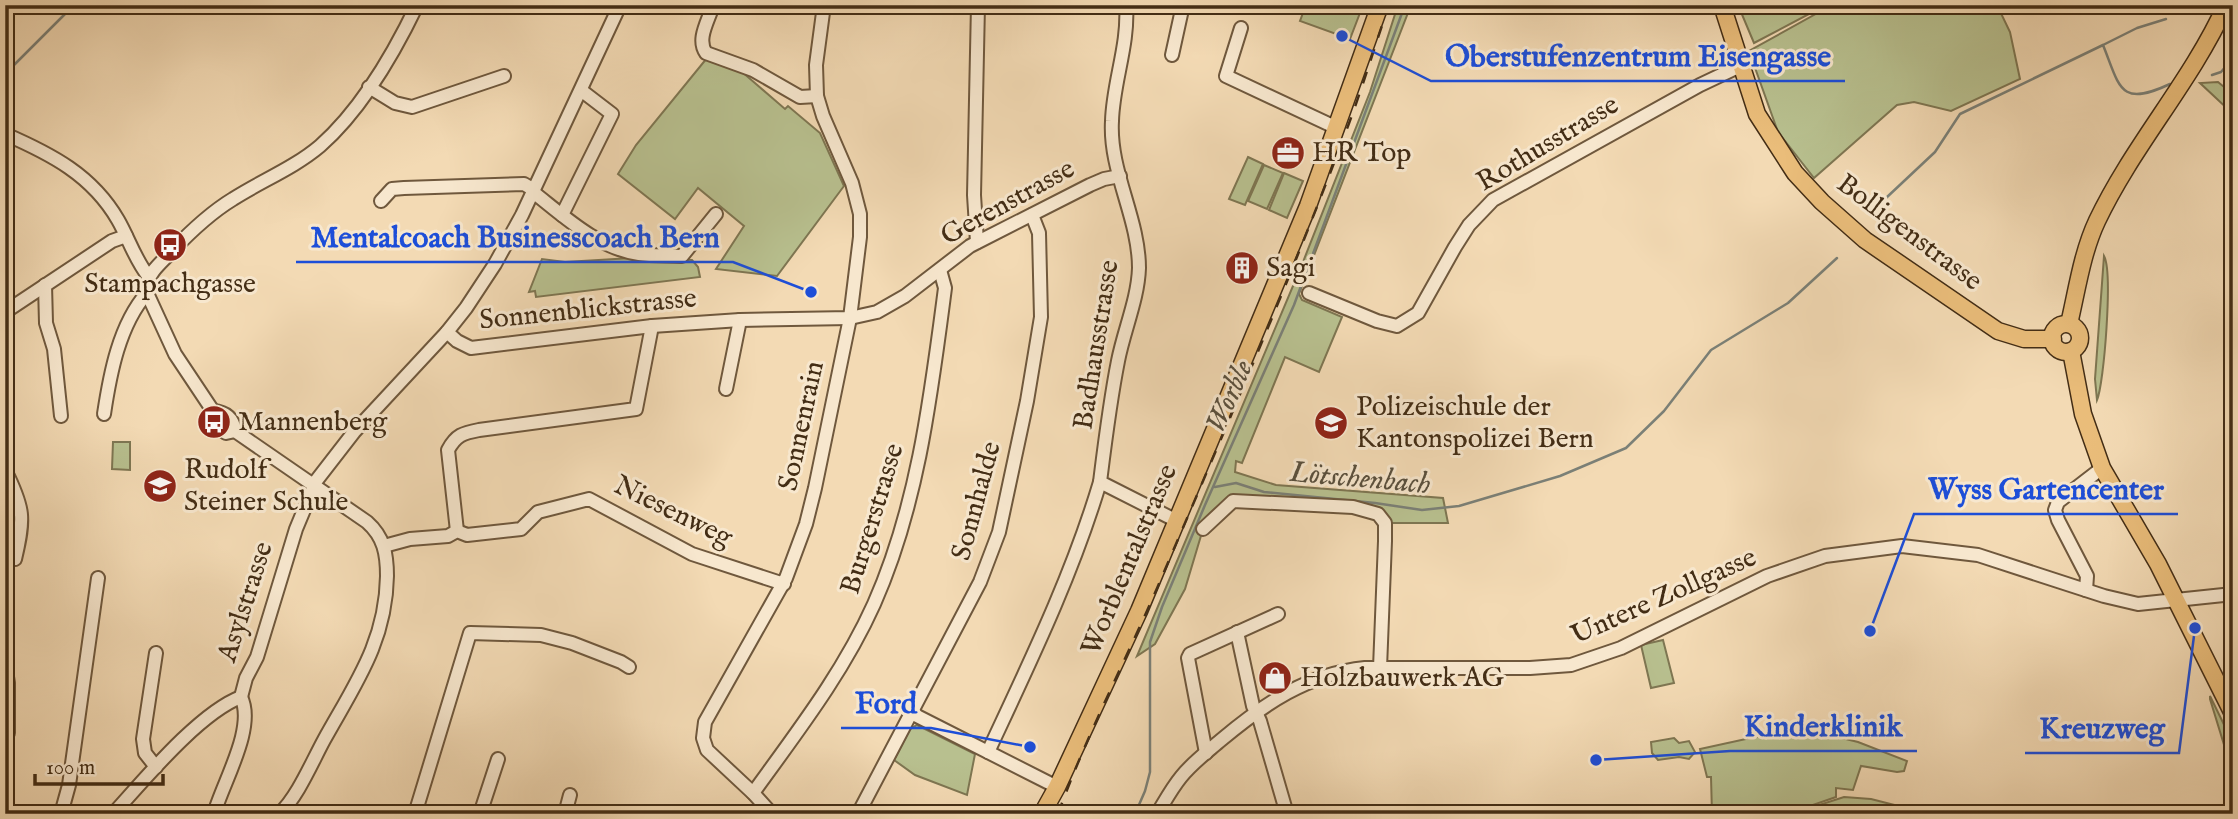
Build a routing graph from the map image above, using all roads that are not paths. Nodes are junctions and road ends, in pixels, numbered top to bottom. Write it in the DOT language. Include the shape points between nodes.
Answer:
graph roads {
  1 [pos="417,5"];
  2 [pos="620,5"];
  3 [pos="713,5"];
  4 [pos="824,5"];
  5 [pos="978,5"];
  6 [pos="1126,5"];
  7 [pos="1183,5"];
  8 [pos="1380,5"];
  9 [pos="1722,5"];
  10 [pos="2226,5"];
  11 [pos="1241,28"];
  12 [pos="1172,55"];
  13 [pos="1740,66"];
  14 [pos="504,76"];
  15 [pos="369,87"];
  16 [pos="582,91"];
  17 [pos="817,96"];
  18 [pos="1337,128"];
  19 [pos="5,134"];
  20 [pos="1120,176"];
  21 [pos="534,191"];
  22 [pos="381,201"];
  23 [pos="716,214"];
  24 [pos="562,215"];
  25 [pos="1032,215"];
  26 [pos="126,236"];
  27 [pos="977,242"];
  28 [pos="940,270"];
  29 [pos="149,277"];
  30 [pos="45,285"];
  31 [pos="147,293"];
  32 [pos="1309,293"];
  33 [pos="5,312"];
  34 [pos="850,318"];
  35 [pos="740,320"];
  36 [pos="2069,324"];
  37 [pos="652,326"];
  38 [pos="447,332"];
  39 [pos="2053,339"];
  40 [pos="2071,351"];
  41 [pos="726,390"];
  42 [pos="104,414"];
  43 [pos="61,416"];
  44 [pos="2102,468"];
  45 [pos="5,470"];
  46 [pos="1100,482"];
  47 [pos="314,484"];
  48 [pos="1177,521"];
  49 [pos="1203,529"];
  50 [pos="457,531"];
  51 [pos="384,546"];
  52 [pos="15,558"];
  53 [pos="98,578"];
  54 [pos="784,584"];
  55 [pos="2086,590"];
  56 [pos="2233,594"];
  57 [pos="2176,601"];
  58 [pos="1278,614"];
  59 [pos="1237,632"];
  60 [pos="156,653"];
  61 [pos="5,664"];
  62 [pos="629,667"];
  63 [pos="1380,668"];
  64 [pos="241,697"];
  65 [pos="1255,712"];
  66 [pos="911,713"];
  67 [pos="2233,714"];
  68 [pos="8,733"];
  69 [pos="988,752"];
  70 [pos="1206,753"];
  71 [pos="498,759"];
  72 [pos="156,767"];
  73 [pos="1057,788"];
  74 [pos="753,793"];
  75 [pos="570,795"];
  76 [pos="61,814"];
  77 [pos="113,814"];
  78 [pos="214,814"];
  79 [pos="279,814"];
  80 [pos="415,814"];
  81 [pos="480,814"];
  82 [pos="565,814"];
  83 [pos="772,814"];
  84 [pos="858,814"];
  85 [pos="1042,814"];
  86 [pos="1157,814"];
  87 [pos="1287,814"];
  1 -- 15 [label="street"];
  2 -- 16 [label="street, Asylstrasse"];
  3 -- 17 [label="street" via="702,41 706,53 753,70 800,97"];
  4 -- 17 [label="street, Sonnenrain"];
  5 -- 27 [label="street"];
  6 -- 20 [label="street, Badhausstrasse" via="1112,120"];
  7 -- 12 [label="street"];
  8 -- 18 [label="main road, Worblentalstrasse"];
  9 -- 13 [label="main road, Bolligenstrasse"];
  10 -- 36 [label="main road" via="2198,59 2096,223"];
  11 -- 18 [label="street" via="1226,76"];
  13 -- 32 [label="street, Rothusstrasse" via="1493,200 1469,225 1418,313 1397,326"];
  13 -- 39 [label="main road, Bolligenstrasse" via="1757,114 1773,142 1802,181 1840,219 1998,331 2024,339"];
  14 -- 15 [label="street" via="412,107 395,103"];
  15 -- 29 [label="street" via="321,145 218,209"];
  16 -- 21 [label="street, Asylstrasse"];
  16 -- 24 [label="street" via="612,114"];
  17 -- 34 [label="street, Sonnenrain" via="858,202 860,237"];
  18 -- 48 [label="main road, Worblentalstrasse"];
  19 -- 26 [label="street" via="55,157 91,184"];
  20 -- 25 [label="street, Gerenstrasse" via="1104,178"];
  20 -- 46 [label="street, Badhausstrasse" via="1139,268 1118,360"];
  21 -- 22 [label="street" via="524,184 404,188 392,189"];
  21 -- 24 [label="street"];
  21 -- 38 [label="street, Asylstrasse" via="495,264"];
  23 -- 24 [label="street" via="682,256 628,251 586,234"];
  25 -- 27 [label="street, Gerenstrasse"];
  25 -- 66 [label="street, Sonnhalde" via="1039,233 1041,317 999,532 980,582"];
  26 -- 29 [label="street"];
  26 -- 30 [label="street" via="112,240"];
  27 -- 28 [label="street, Gerenstrasse"];
  28 -- 34 [label="street, Gerenstrasse" via="877,312"];
  28 -- 74 [label="street, Burgerstrasse" via="945,288 930,404 894,554 840,668"];
  29 -- 31 [label="street"];
  30 -- 33 [label="street"];
  30 -- 43 [label="street" via="46,323 54,349"];
  31 -- 42 [label="street" via="122,337"];
  31 -- 47 [label="street" via="174,354 213,411 228,416 235,431"];
  34 -- 35 [label="street, Sonnenblickstrasse"];
  34 -- 54 [label="street, Sonnenrain" via="815,488"];
  35 -- 37 [label="street, Sonnenblickstrasse"];
  35 -- 41 [label="street, Sonnenblickstrasse"];
  36 -- 39 [label="main road" via="2059,326"];
  36 -- 40 [label="main road" via="2081,337"];
  37 -- 38 [label="street, Sonnenblickstrasse" via="471,348"];
  37 -- 50 [label="street" via="636,409 479,430 453,440 449,450"];
  38 -- 47 [label="street, Asylstrasse" via="343,444"];
  39 -- 40 [label="main road" via="2059,350"];
  40 -- 44 [label="main road" via="2083,414"];
  44 -- 55 [label="street" via="2058,502 2055,510 2087,576"];
  44 -- 57 [label="main road"];
  45 -- 52 [label="street" via="20,500 22,527"];
  46 -- 48 [label="street"];
  46 -- 69 [label="street, Badhausstrasse" via="1066,583"];
  47 -- 51 [label="street" via="368,522"];
  47 -- 64 [label="street, Asylstrasse"];
  48 -- 73 [label="main road, Worblentalstrasse"];
  49 -- 63 [label="street" via="1233,501 1353,507 1378,514 1384,523 1385,541"];
  50 -- 51 [label="street, Niesenweg"];
  50 -- 54 [label="street, Niesenweg" via="467,535 521,529 538,512 589,499 692,554"];
  51 -- 79 [label="street" via="387,595 368,661"];
  53 -- 76 [label="street"];
  54 -- 74 [label="street, Sonnenrain" via="704,727 707,750"];
  55 -- 57 [label="street, Untere Zollgasse" via="2137,604"];
  55 -- 63 [label="street, Untere Zollgasse" via="1978,555 1902,546 1825,556 1767,576 1621,648 1571,665"];
  56 -- 57 [label="street, Untere Zollgasse"];
  57 -- 67 [label="main road"];
  58 -- 59 [label="street"];
  59 -- 65 [label="street"];
  59 -- 70 [label="street" via="1188,658"];
  60 -- 72 [label="street" via="143,739 145,753"];
  61 -- 68 [label="street"];
  62 -- 80 [label="street" via="572,643 531,633 468,635"];
  63 -- 65 [label="street, Untere Zollgasse" via="1342,671 1310,681"];
  64 -- 72 [label="street" via="218,708"];
  64 -- 78 [label="street" via="247,710"];
  65 -- 70 [label="street, Untere Zollgasse"];
  65 -- 87 [label="street"];
  66 -- 69 [label="street"];
  66 -- 84 [label="street, Sonnhalde"];
  69 -- 73 [label="street"];
  70 -- 86 [label="street, Untere Zollgasse" via="1180,779"];
  71 -- 81 [label="street"];
  72 -- 77 [label="street"];
  73 -- 85 [label="main road, Worblentalstrasse"];
  74 -- 83 [label="street, Sonnenrain"];
  75 -- 82 [label="street"];
}
